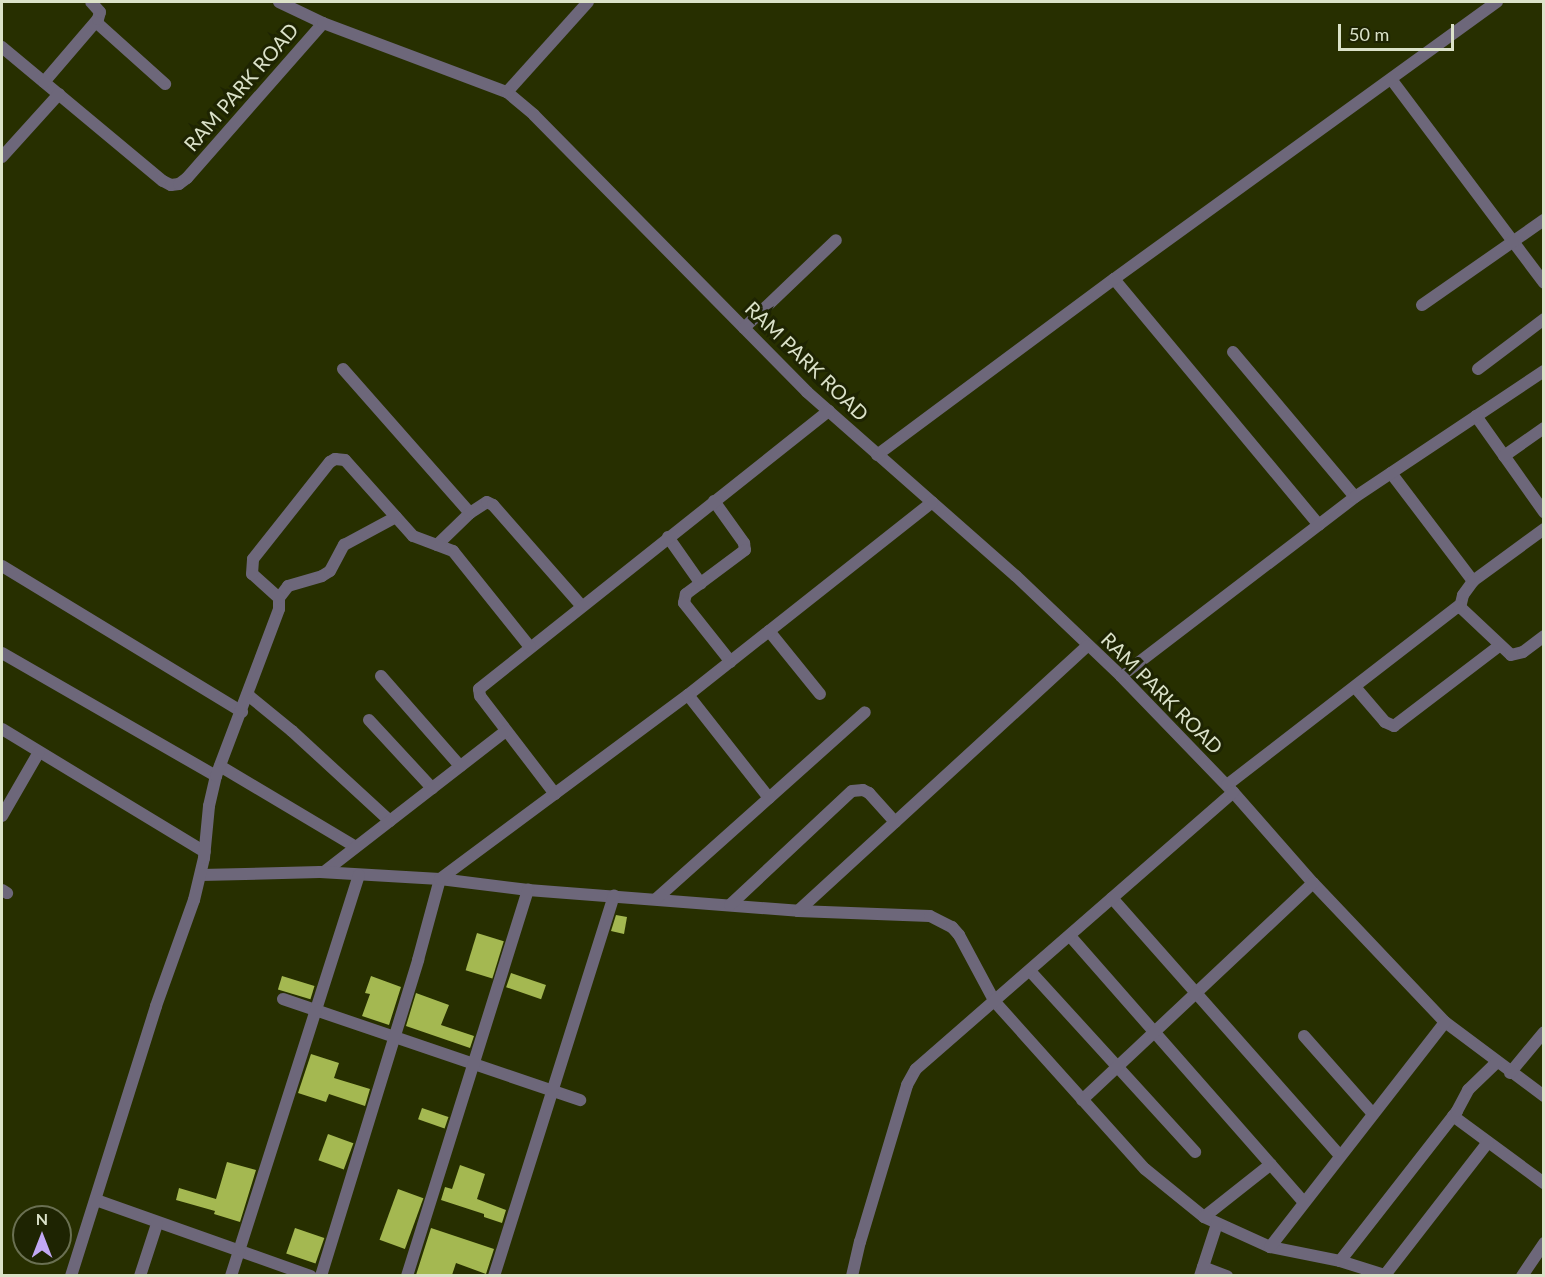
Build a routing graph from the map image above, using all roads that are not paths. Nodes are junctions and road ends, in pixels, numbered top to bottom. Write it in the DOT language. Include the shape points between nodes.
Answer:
graph roads {
  1 [pos="90,2"];
  2 [pos="279,2"];
  3 [pos="588,2"];
  4 [pos="1497,2"];
  5 [pos="96,22"];
  6 [pos="323,23"];
  7 [pos="2,47"];
  8 [pos="1391,79"];
  9 [pos="44,82"];
  10 [pos="165,84"];
  11 [pos="507,92"];
  12 [pos="58,94"];
  13 [pos="2,157"];
  14 [pos="1544,219"];
  15 [pos="836,240"];
  16 [pos="1514,240"];
  17 [pos="1114,279"];
  18 [pos="1544,282"];
  19 [pos="1422,305"];
  20 [pos="1544,319"];
  21 [pos="744,328"];
  22 [pos="1233,352"];
  23 [pos="343,369"];
  24 [pos="1478,369"];
  25 [pos="1544,371"];
  26 [pos="829,411"];
  27 [pos="1476,416"];
  28 [pos="1544,428"];
  29 [pos="878,455"];
  30 [pos="1504,456"];
  31 [pos="1391,473"];
  32 [pos="1354,497"];
  33 [pos="714,501"];
  34 [pos="932,502"];
  35 [pos="1544,512"];
  36 [pos="470,513"];
  37 [pos="396,517"];
  38 [pos="1319,525"];
  39 [pos="1544,529"];
  40 [pos="668,537"];
  41 [pos="437,545"];
  42 [pos="2,566"];
  43 [pos="1473,581"];
  44 [pos="701,584"];
  45 [pos="279,598"];
  46 [pos="580,606"];
  47 [pos="1460,608"];
  48 [pos="770,631"];
  49 [pos="1544,636"];
  50 [pos="1087,646"];
  51 [pos="1499,646"];
  52 [pos="530,647"];
  53 [pos="2,653"];
  54 [pos="731,662"];
  55 [pos="381,676"];
  56 [pos="1121,676"];
  57 [pos="1355,687"];
  58 [pos="820,694"];
  59 [pos="248,695"];
  60 [pos="688,695"];
  61 [pos="242,712"];
  62 [pos="865,712"];
  63 [pos="369,720"];
  64 [pos="2,729"];
  65 [pos="506,731"];
  66 [pos="39,752"];
  67 [pos="460,766"];
  68 [pos="218,771"];
  69 [pos="432,788"];
  70 [pos="1230,788"];
  71 [pos="555,794"];
  72 [pos="769,798"];
  73 [pos="2,816"];
  74 [pos="390,821"];
  75 [pos="895,822"];
  76 [pos="356,847"];
  77 [pos="205,852"];
  78 [pos="324,872"];
  79 [pos="201,875"];
  80 [pos="359,875"];
  81 [pos="440,879"];
  82 [pos="1313,883"];
  83 [pos="528,890"];
  84 [pos="614,895"];
  85 [pos="1112,898"];
  86 [pos="656,899"];
  87 [pos="730,905"];
  88 [pos="798,910"];
  89 [pos="1070,936"];
  90 [pos="1030,971"];
  91 [pos="1197,993"];
  92 [pos="283,999"];
  93 [pos="995,1002"];
  94 [pos="315,1010"];
  95 [pos="1445,1022"];
  96 [pos="1544,1032"];
  97 [pos="1155,1033"];
  98 [pos="1304,1036"];
  99 [pos="395,1037"];
  100 [pos="1496,1063"];
  101 [pos="474,1064"];
  102 [pos="1118,1067"];
  103 [pos="1510,1073"];
  104 [pos="552,1090"];
  105 [pos="1544,1096"];
  106 [pos="580,1100"];
  107 [pos="1082,1100"];
  108 [pos="1373,1114"];
  109 [pos="1453,1116"];
  110 [pos="1488,1142"];
  111 [pos="1195,1152"];
  112 [pos="1340,1156"];
  113 [pos="1271,1164"];
  114 [pos="1544,1183"];
  115 [pos="96,1200"];
  116 [pos="1304,1202"];
  117 [pos="1204,1217"];
  118 [pos="157,1224"];
  119 [pos="1217,1224"];
  120 [pos="1544,1243"];
  121 [pos="1270,1247"];
  122 [pos="239,1251"];
  123 [pos="1340,1261"];
  124 [pos="1201,1271"];
  125 [pos="71,1275"];
  126 [pos="140,1275"];
  127 [pos="231,1275"];
  128 [pos="311,1275"];
  129 [pos="321,1275"];
  130 [pos="407,1275"];
  131 [pos="494,1275"];
  132 [pos="852,1275"];
  133 [pos="1227,1275"];
  134 [pos="1387,1275"];
  135 [pos="1522,1275"];
  1 -- 5 [label="street" via="100,12"];
  2 -- 6 [label="street"];
  3 -- 11 [label="street"];
  4 -- 8 [label="street"];
  5 -- 9 [label="street"];
  5 -- 10 [label="street"];
  6 -- 11 [label="street, RAM PARK ROAD"];
  6 -- 12 [label="street, RAM PARK ROAD" via="179,184 163,181"];
  7 -- 9 [label="street, RAM PARK ROAD"];
  8 -- 16 [label="street"];
  8 -- 17 [label="street"];
  9 -- 12 [label="street, RAM PARK ROAD"];
  11 -- 21 [label="street, RAM PARK ROAD"];
  12 -- 13 [label="street"];
  14 -- 16 [label="street"];
  15 -- 21 [label="street"];
  16 -- 18 [label="street"];
  16 -- 19 [label="street"];
  17 -- 29 [label="street"];
  17 -- 38 [label="street"];
  20 -- 24 [label="street"];
  21 -- 26 [label="street, RAM PARK ROAD"];
  22 -- 32 [label="street"];
  23 -- 36 [label="street"];
  25 -- 27 [label="street"];
  26 -- 29 [label="street, RAM PARK ROAD"];
  26 -- 33 [label="street"];
  27 -- 30 [label="street"];
  27 -- 31 [label="street"];
  28 -- 30 [label="street"];
  29 -- 34 [label="street, RAM PARK ROAD"];
  30 -- 35 [label="street"];
  31 -- 32 [label="street"];
  31 -- 43 [label="street"];
  32 -- 38 [label="street"];
  33 -- 40 [label="street"];
  33 -- 44 [label="street" via="746,547 743,554"];
  34 -- 48 [label="street"];
  34 -- 50 [label="street, RAM PARK ROAD"];
  36 -- 41 [label="street"];
  36 -- 46 [label="street" via="486,502 493,505"];
  37 -- 41 [label="street" via="413,536"];
  37 -- 45 [label="street" via="344,545 330,571 288,586"];
  37 -- 45 [label="street" via="345,460 330,462 253,559 252,574"];
  38 -- 56 [label="street"];
  39 -- 43 [label="street"];
  40 -- 44 [label="street"];
  40 -- 46 [label="street"];
  41 -- 52 [label="street" via="459,557"];
  42 -- 61 [label="street"];
  43 -- 47 [label="street"];
  44 -- 54 [label="street" via="687,594 684,603"];
  45 -- 59 [label="street" via="279,609"];
  46 -- 52 [label="street"];
  47 -- 51 [label="street"];
  47 -- 57 [label="street"];
  48 -- 54 [label="street"];
  48 -- 58 [label="street"];
  49 -- 51 [label="street" via="1517,655"];
  50 -- 56 [label="street, RAM PARK ROAD"];
  50 -- 75 [label="street"];
  51 -- 57 [label="street" via="1394,726 1385,722"];
  52 -- 65 [label="street" via="479,689"];
  53 -- 68 [label="street"];
  54 -- 60 [label="street"];
  55 -- 67 [label="street"];
  56 -- 70 [label="street, RAM PARK ROAD"];
  57 -- 70 [label="street"];
  59 -- 61 [label="street"];
  59 -- 74 [label="street"];
  60 -- 71 [label="street"];
  60 -- 72 [label="street"];
  61 -- 68 [label="street"];
  62 -- 72 [label="street"];
  63 -- 69 [label="street"];
  64 -- 66 [label="street"];
  65 -- 67 [label="street"];
  65 -- 71 [label="street"];
  66 -- 73 [label="street"];
  66 -- 77 [label="street"];
  67 -- 69 [label="street"];
  68 -- 76 [label="street"];
  68 -- 77 [label="street" via="209,806"];
  69 -- 74 [label="street"];
  70 -- 82 [label="street, RAM PARK ROAD"];
  70 -- 85 [label="street"];
  71 -- 81 [label="street"];
  72 -- 86 [label="street"];
  74 -- 76 [label="street"];
  75 -- 87 [label="street" via="869,793 852,790"];
  75 -- 88 [label="street"];
  76 -- 78 [label="street"];
  77 -- 79 [label="street"];
  78 -- 79 [label="street"];
  78 -- 80 [label="street"];
  79 -- 115 [label="street"];
  80 -- 81 [label="street"];
  80 -- 94 [label="street"];
  81 -- 83 [label="street"];
  81 -- 99 [label="street"];
  82 -- 91 [label="street"];
  82 -- 95 [label="street, RAM PARK ROAD"];
  83 -- 84 [label="street"];
  83 -- 101 [label="street"];
  84 -- 86 [label="street"];
  84 -- 104 [label="street"];
  85 -- 89 [label="street"];
  85 -- 91 [label="street"];
  86 -- 87 [label="street"];
  87 -- 88 [label="street"];
  88 -- 93 [label="street" via="914,913 941,920 959,935"];
  89 -- 90 [label="street"];
  89 -- 97 [label="street"];
  90 -- 93 [label="street"];
  90 -- 102 [label="street"];
  91 -- 97 [label="street"];
  91 -- 112 [label="street"];
  92 -- 94 [label="street"];
  93 -- 107 [label="street"];
  93 -- 132 [label="street" via="916,1069 907,1085"];
  94 -- 99 [label="street"];
  94 -- 122 [label="street"];
  95 -- 100 [label="street, RAM PARK ROAD"];
  95 -- 108 [label="street"];
  96 -- 103 [label="street"];
  97 -- 102 [label="street"];
  97 -- 113 [label="street"];
  98 -- 108 [label="street"];
  99 -- 101 [label="street"];
  99 -- 129 [label="street"];
  100 -- 103 [label="street, RAM PARK ROAD"];
  100 -- 109 [label="street" via="1468,1090"];
  101 -- 104 [label="street"];
  101 -- 130 [label="street"];
  102 -- 107 [label="street"];
  102 -- 111 [label="street"];
  103 -- 105 [label="street, RAM PARK ROAD"];
  104 -- 106 [label="street"];
  104 -- 131 [label="street"];
  107 -- 117 [label="street" via="1145,1169"];
  108 -- 112 [label="street"];
  109 -- 110 [label="street"];
  109 -- 123 [label="street"];
  110 -- 114 [label="street"];
  110 -- 134 [label="street"];
  112 -- 116 [label="street"];
  113 -- 116 [label="street"];
  113 -- 117 [label="street"];
  115 -- 118 [label="street"];
  115 -- 125 [label="street"];
  116 -- 121 [label="street"];
  117 -- 119 [label="street"];
  118 -- 122 [label="street"];
  118 -- 126 [label="street"];
  119 -- 121 [label="street"];
  119 -- 124 [label="street"];
  120 -- 135 [label="street"];
  121 -- 123 [label="street"];
  122 -- 127 [label="street"];
  122 -- 128 [label="street"];
  123 -- 134 [label="street"];
  124 -- 133 [label="street"];
}
